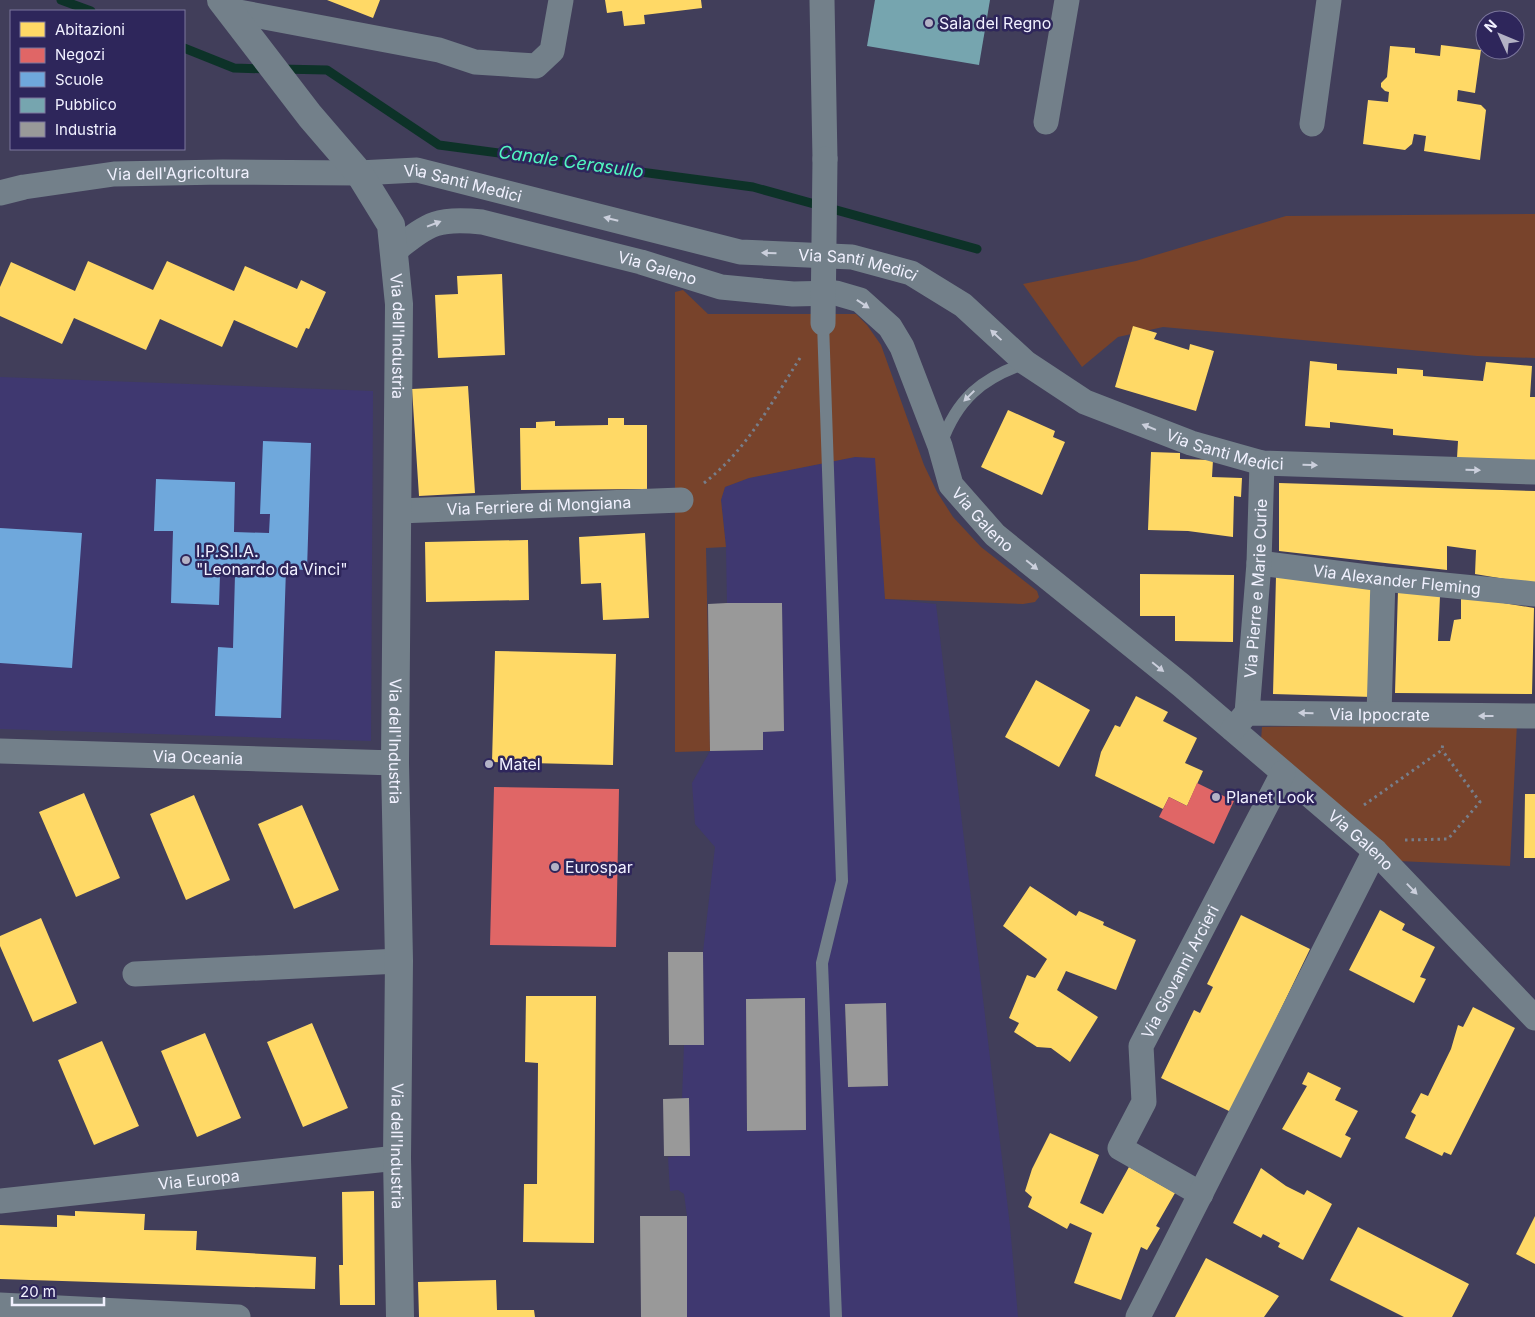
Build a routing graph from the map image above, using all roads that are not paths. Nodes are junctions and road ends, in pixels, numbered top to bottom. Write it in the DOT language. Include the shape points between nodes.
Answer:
graph roads {
  1 [pos="560,0"];
  2 [pos="822,0"];
  3 [pos="1067,0"];
  4 [pos="1329,0"];
  5 [pos="225,5"];
  6 [pos="1046,122"];
  7 [pos="1312,124"];
  8 [pos="360,174"];
  9 [pos="0,193"];
  10 [pos="394,251"];
  11 [pos="823,323"];
  12 [pos="1026,363"];
  13 [pos="940,446"];
  14 [pos="1262,463"];
  15 [pos="1535,472"];
  16 [pos="681,500"];
  17 [pos="398,511"];
  18 [pos="1259,563"];
  19 [pos="1383,579"];
  20 [pos="1535,594"];
  21 [pos="1379,714"];
  22 [pos="1535,716"];
  23 [pos="1240,721"];
  24 [pos="0,751"];
  25 [pos="395,763"];
  26 [pos="1283,773"];
  27 [pos="1375,851"];
  28 [pos="399,961"];
  29 [pos="135,974"];
  30 [pos="1535,1018"];
  31 [pos="397,1158"];
  32 [pos="1201,1194"];
  33 [pos="0,1201"];
  34 [pos="0,1305"];
  35 [pos="238,1317"];
  36 [pos="400,1317"];
  37 [pos="836,1317"];
  38 [pos="1138,1317"];
  1 -- 5 [label="street" via="552,51 536,66 474,62 439,50"];
  2 -- 11 [label="street, bridge" via="825,160"];
  3 -- 6 [label="street"];
  4 -- 7 [label="street"];
  5 -- 8 [label="street" via="310,116"];
  8 -- 9 [label="street, Via dell'Agricoltura" via="114,174"];
  8 -- 10 [label="street, Via dell'Industria" via="391,225"];
  12 -- 8 [label="street, Via Santi Medici, one-way" via="963,305 911,273 852,257 740,252 417,170"];
  10 -- 13 [label="street, Via Galeno, one-way" via="437,222 459,219 641,262 721,287 793,294 836,293 860,300 890,327 902,347"];
  10 -- 17 [label="street, Via dell'Industria" via="399,304"];
  11 -- 37 [label="lane" via="842,881 822,963"];
  12 -- 13 [label="lane, one-way" via="1005,370 969,395 956,410"];
  14 -- 12 [label="street, Via Santi Medici, one-way" via="1191,443 1085,402"];
  13 -- 23 [label="street, Via Galeno, one-way" via="951,484 995,535 1181,685"];
  14 -- 15 [label="street, Via Santi Medici, one-way"];
  14 -- 18 [label="street, Via Pierre e Marie Curie"];
  16 -- 17 [label="street, Via Ferriere di Mongiana"];
  17 -- 25 [label="street, Via dell'Industria"];
  18 -- 19 [label="street, Via Alexander Fleming"];
  18 -- 23 [label="street, Via Pierre e Marie Curie"];
  19 -- 20 [label="street, Via Alexander Fleming"];
  19 -- 21 [label="street"];
  22 -- 21 [label="street, Via Ippocrate, one-way"];
  21 -- 23 [label="street, Via Ippocrate, one-way"];
  23 -- 26 [label="street, Via Galeno"];
  24 -- 25 [label="street, Via Oceania"];
  25 -- 28 [label="street, Via dell'Industria"];
  26 -- 27 [label="street, Via Galeno"];
  26 -- 32 [label="street, Via Giovanni Arcieri" via="1141,1046 1144,1102 1120,1148"];
  27 -- 30 [label="street, Via Galeno, one-way"];
  27 -- 32 [label="street"];
  28 -- 29 [label="street"];
  28 -- 31 [label="street, Via dell'Industria"];
  31 -- 33 [label="street, Via Europa"];
  31 -- 36 [label="street, Via dell'Industria"];
  32 -- 38 [label="street"];
  34 -- 35 [label="street"];
}
